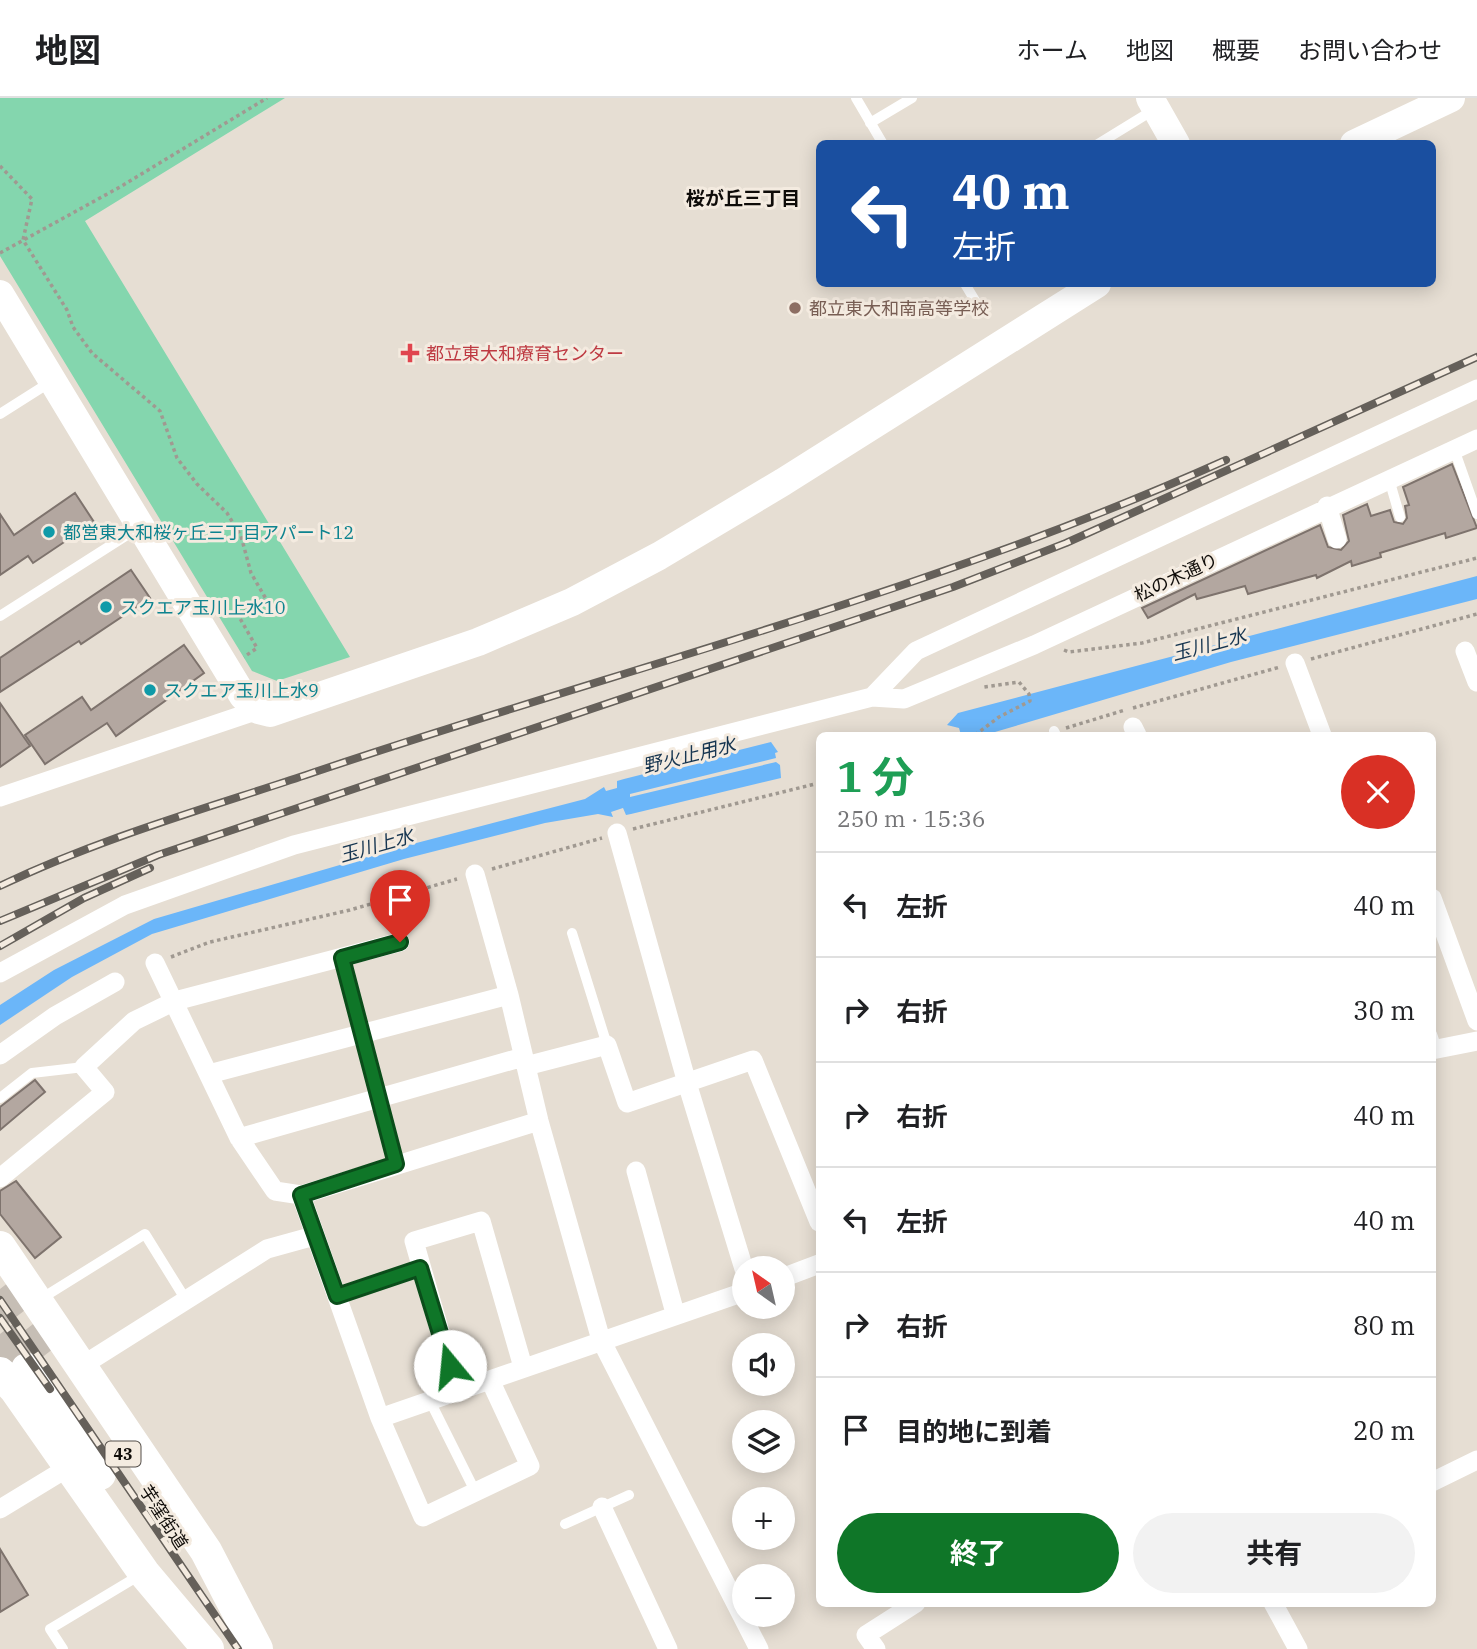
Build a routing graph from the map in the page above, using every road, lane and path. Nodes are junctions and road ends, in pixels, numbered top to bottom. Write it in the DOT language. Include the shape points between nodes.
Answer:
graph roads {
  1 [pos="267,98"];
  2 [pos="856,98"];
  3 [pos="912,98"];
  4 [pos="1451,98"];
  5 [pos="1153,103"];
  6 [pos="870,123"];
  7 [pos="881,140"];
  8 [pos="1103,140"];
  9 [pos="1174,140"];
  10 [pos="1362,140"];
  11 [pos="0,166"];
  12 [pos="23,240"];
  13 [pos="0,253"];
  14 [pos="967,287"];
  15 [pos="1092,287"];
  16 [pos="1,299"];
  17 [pos="982,312"];
  18 [pos="52,380"];
  19 [pos="1477,389"];
  20 [pos="0,414"];
  21 [pos="1477,439"];
  22 [pos="1454,449"];
  23 [pos="1389,479"];
  24 [pos="1327,506"];
  25 [pos="1477,514"];
  26 [pos="1400,517"];
  27 [pos="139,528"];
  28 [pos="1337,539"];
  29 [pos="1477,558"];
  30 [pos="1477,614"];
  31 [pos="0,616"];
  32 [pos="1046,639"];
  33 [pos="1465,651"];
  34 [pos="1294,663"];
  35 [pos="227,668"];
  36 [pos="1477,682"];
  37 [pos="976,686"];
  38 [pos="872,697"];
  39 [pos="258,710"];
  40 [pos="979,732"];
  41 [pos="1058,732"];
  42 [pos="1321,732"];
  43 [pos="0,797"];
  44 [pos="617,834"];
  45 [pos="475,874"];
  46 [pos="1436,909"];
  47 [pos="572,933"];
  48 [pos="400,942"];
  49 [pos="342,958"];
  50 [pos="155,963"];
  51 [pos="0,973"];
  52 [pos="115,982"];
  53 [pos="509,995"];
  54 [pos="175,1001"];
  55 [pos="1477,1021"];
  56 [pos="361,1034"];
  57 [pos="1477,1041"];
  58 [pos="1436,1044"];
  59 [pos="607,1045"];
  60 [pos="0,1055"];
  61 [pos="525,1061"];
  62 [pos="84,1067"];
  63 [pos="209,1074"];
  64 [pos="687,1083"];
  65 [pos="0,1098"];
  66 [pos="379,1098"];
  67 [pos="538,1121"];
  68 [pos="239,1138"];
  69 [pos="396,1164"];
  70 [pos="636,1171"];
  71 [pos="0,1178"];
  72 [pos="301,1195"];
  73 [pos="816,1215"];
  74 [pos="314,1236"];
  75 [pos="0,1247"];
  76 [pos="740,1256"];
  77 [pos="816,1265"];
  78 [pos="420,1268"];
  79 [pos="795,1273"];
  80 [pos="337,1296"];
  81 [pos="732,1296"];
  82 [pos="186,1300"];
  83 [pos="37,1301"];
  84 [pos="675,1313"];
  85 [pos="601,1340"];
  86 [pos="25,1365"];
  87 [pos="80,1367"];
  88 [pos="523,1367"];
  89 [pos="490,1380"];
  90 [pos="457,1391"];
  91 [pos="430,1401"];
  92 [pos="380,1418"];
  93 [pos="1477,1460"];
  94 [pos="69,1467"];
  95 [pos="1436,1480"];
  96 [pos="475,1491"];
  97 [pos="629,1495"];
  98 [pos="602,1507"];
  99 [pos="0,1509"];
  100 [pos="565,1524"];
  101 [pos="144,1573"];
  102 [pos="905,1607"];
  103 [pos="1275,1607"];
  104 [pos="63,1649"];
  105 [pos="208,1649"];
  106 [pos="218,1649"];
  107 [pos="255,1649"];
  108 [pos="668,1649"];
  109 [pos="758,1649"];
  110 [pos="876,1649"];
  111 [pos="1298,1649"];
  1 -- 12 [label="path"];
  2 -- 6 [label="lane"];
  3 -- 6 [label="lane"];
  4 -- 10 [label="street"];
  5 -- 8 [label="lane"];
  5 -- 9 [label="street"];
  6 -- 7 [label="lane"];
  11 -- 12 [label="path" via="32,199"];
  12 -- 13 [label="path"];
  12 -- 35 [label="path" via="92,354 160,411 177,458 227,513 241,536 251,573 266,599 238,615 257,648"];
  14 -- 17 [label="lane"];
  15 -- 39 [label="street" via="783,482 572,602 478,642 277,712"];
  16 -- 18 [label="street"];
  18 -- 20 [label="lane"];
  18 -- 27 [label="street"];
  19 -- 38 [label="street" via="916,651"];
  21 -- 22 [label="street, 松の木通り"];
  22 -- 23 [label="street, 松の木通り"];
  22 -- 25 [label="lane"];
  23 -- 24 [label="street, 松の木通り"];
  23 -- 26 [label="lane"];
  24 -- 28 [label="street"];
  24 -- 32 [label="street, 松の木通り"];
  27 -- 31 [label="lane"];
  27 -- 35 [label="street"];
  29 -- 32 [label="path" via="1142,643 1069,652"];
  30 -- 34 [label="path"];
  32 -- 38 [label="street, 松の木通り" via="904,699"];
  33 -- 36 [label="street"];
  34 -- 41 [label="path"];
  34 -- 42 [label="street"];
  35 -- 39 [label="street" via="243,696"];
  37 -- 40 [label="path" via="1019,682 1030,694 1030,701"];
  38 -- 51 [label="street, 松の木通り" via="294,845 125,905"];
  39 -- 43 [label="street"];
  44 -- 64 [label="street"];
  45 -- 53 [label="street"];
  46 -- 55 [label="street"];
  47 -- 59 [label="lane"];
  48 -- 49 [label="street"];
  49 -- 54 [label="street"];
  49 -- 56 [label="lane"];
  50 -- 54 [label="street"];
  52 -- 60 [label="street"];
  53 -- 56 [label="street"];
  53 -- 61 [label="street"];
  54 -- 62 [label="street" via="134,1021"];
  54 -- 63 [label="street"];
  56 -- 63 [label="street"];
  56 -- 66 [label="lane"];
  57 -- 58 [label="street"];
  59 -- 61 [label="street"];
  59 -- 64 [label="street" via="627,1103"];
  61 -- 66 [label="street"];
  61 -- 67 [label="street"];
  62 -- 65 [label="lane" via="32,1073"];
  62 -- 71 [label="street" via="105,1092"];
  63 -- 68 [label="street"];
  64 -- 73 [label="street" via="753,1060"];
  64 -- 76 [label="street"];
  66 -- 68 [label="street"];
  66 -- 69 [label="lane"];
  67 -- 69 [label="street"];
  67 -- 85 [label="street"];
  68 -- 72 [label="street" via="275,1191"];
  69 -- 72 [label="street"];
  70 -- 84 [label="street"];
  72 -- 74 [label="street"];
  74 -- 80 [label="street"];
  74 -- 82 [label="street" via="267,1250"];
  75 -- 83 [label="main road"];
  77 -- 79 [label="street"];
  78 -- 80 [label="lane"];
  78 -- 88 [label="street" via="414,1241 481,1221"];
  78 -- 90 [label="street"];
  80 -- 92 [label="street"];
  81 -- 84 [label="street"];
  82 -- 83 [label="lane" via="145,1234"];
  82 -- 87 [label="street"];
  83 -- 87 [label="main road"];
  84 -- 85 [label="street"];
  85 -- 88 [label="street"];
  85 -- 109 [label="street"];
  86 -- 94 [label="main road" via="15,1389"];
  86 -- 106 [label="main road, 芋窪街道 / 43"];
  86 -- 107 [label="main road, 芋窪街道 / 43" via="84,1396"];
  87 -- 107 [label="main road" via="206,1551"];
  88 -- 89 [label="street"];
  89 -- 90 [label="street"];
  89 -- 96 [label="street" via="530,1466"];
  90 -- 91 [label="street"];
  91 -- 92 [label="street"];
  91 -- 96 [label="lane"];
  92 -- 96 [label="street" via="422,1517"];
  93 -- 95 [label="street"];
  94 -- 99 [label="street"];
  94 -- 101 [label="main road"];
  97 -- 98 [label="lane"];
  98 -- 100 [label="lane"];
  98 -- 108 [label="street"];
  101 -- 104 [label="lane" via="50,1629"];
  101 -- 105 [label="main road"];
  102 -- 110 [label="street" via="866,1635"];
  103 -- 111 [label="street"];
}
